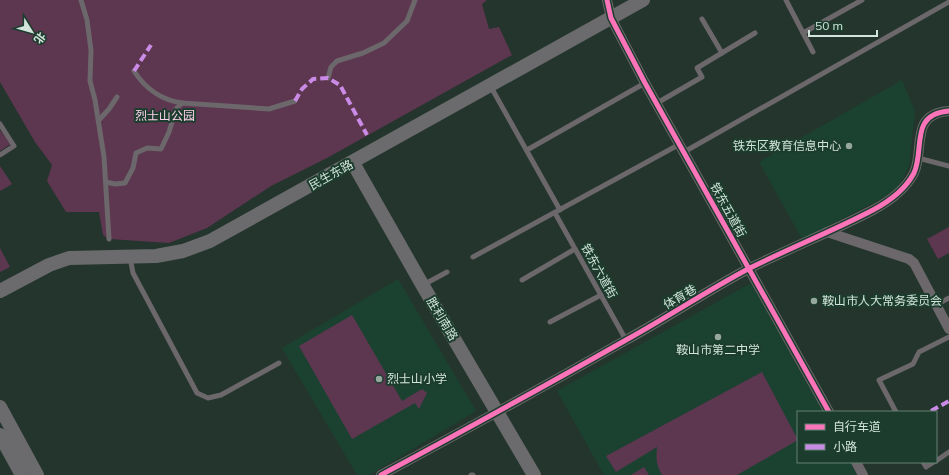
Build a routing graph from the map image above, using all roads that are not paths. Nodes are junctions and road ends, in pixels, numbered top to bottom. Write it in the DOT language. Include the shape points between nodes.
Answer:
graph roads {
  1 [pos="81,0"];
  2 [pos="415,0"];
  3 [pos="607,0"];
  4 [pos="643,0"];
  5 [pos="786,0"];
  6 [pos="862,0"];
  7 [pos="949,2"];
  8 [pos="611,18"];
  9 [pos="702,19"];
  10 [pos="755,33"];
  11 [pos="803,33"];
  12 [pos="814,52"];
  13 [pos="722,53"];
  14 [pos="134,71"];
  15 [pos="328,78"];
  16 [pos="646,83"];
  17 [pos="490,84"];
  18 [pos="117,97"];
  19 [pos="295,101"];
  20 [pos="182,103"];
  21 [pos="657,103"];
  22 [pos="949,111"];
  23 [pos="99,120"];
  24 [pos="0,124"];
  25 [pos="682,148"];
  26 [pos="526,150"];
  27 [pos="0,155"];
  28 [pos="917,158"];
  29 [pos="353,163"];
  30 [pos="949,166"];
  31 [pos="106,182"];
  32 [pos="557,211"];
  33 [pos="827,232"];
  34 [pos="109,239"];
  35 [pos="575,249"];
  36 [pos="130,256"];
  37 [pos="474,257"];
  38 [pos="750,269"];
  39 [pos="447,272"];
  40 [pos="522,280"];
  41 [pos="423,286"];
  42 [pos="0,290"];
  43 [pos="601,295"];
  44 [pos="949,298"];
  45 [pos="936,305"];
  46 [pos="550,322"];
  47 [pos="949,329"];
  48 [pos="949,337"];
  49 [pos="626,340"];
  50 [pos="279,364"];
  51 [pos="0,406"];
  52 [pos="497,411"];
  53 [pos="827,411"];
  54 [pos="895,411"];
  55 [pos="1,439"];
  56 [pos="949,452"];
  57 [pos="937,460"];
  58 [pos="857,463"];
  59 [pos="924,463"];
  60 [pos="932,463"];
  61 [pos="395,472"];
  62 [pos="19,473"];
  63 [pos="37,475"];
  64 [pos="381,475"];
  65 [pos="534,475"];
  66 [pos="863,475"];
  1 -- 23 [label="lane" via="91,50 90,81"];
  2 -- 15 [label="lane" via="406,21 384,42 363,53 337,61 331,67"];
  3 -- 8 [label="street, 铁东五道街"];
  4 -- 8 [label="main road, 民生东路"];
  5 -- 11 [label="lane"];
  6 -- 11 [label="lane"];
  7 -- 25 [label="lane"];
  8 -- 16 [label="street, 铁东五道街"];
  8 -- 17 [label="main road, 民生东路"];
  9 -- 13 [label="lane"];
  10 -- 13 [label="lane"];
  11 -- 12 [label="lane"];
  13 -- 21 [label="lane" via="697,68 702,77"];
  14 -- 20 [label="lane" via="158,95"];
  16 -- 21 [label="street, 铁东五道街"];
  16 -- 26 [label="lane"];
  17 -- 26 [label="lane, 铁东六道街"];
  17 -- 29 [label="main road, 民生东路"];
  18 -- 23 [label="lane"];
  19 -- 20 [label="lane" via="269,110"];
  20 -- 31 [label="lane" via="176,109 161,149 147,148 136,153 133,168 125,183"];
  21 -- 25 [label="street, 铁东五道街"];
  22 -- 28 [label="street, 体育巷" via="931,116 921,127"];
  23 -- 31 [label="lane"];
  24 -- 27 [label="lane" via="14,146"];
  25 -- 32 [label="lane"];
  25 -- 38 [label="street, 铁东五道街"];
  26 -- 32 [label="lane, 铁东六道街"];
  28 -- 30 [label="lane"];
  28 -- 33 [label="street, 体育巷" via="915,171 894,197"];
  29 -- 36 [label="main road, 民生东路" via="210,241 183,251 156,256"];
  29 -- 41 [label="main road, 胜利南路"];
  31 -- 34 [label="lane"];
  32 -- 35 [label="lane, 铁东六道街"];
  32 -- 37 [label="lane"];
  33 -- 38 [label="street, 体育巷"];
  33 -- 45 [label="street" via="909,259 914,263"];
  35 -- 40 [label="lane"];
  35 -- 43 [label="lane, 铁东六道街"];
  36 -- 42 [label="main road, 民生东路" via="69,258 49,265"];
  36 -- 50 [label="lane" via="133,273 197,393 208,398 221,395"];
  38 -- 49 [label="street, 体育巷"];
  38 -- 53 [label="street, 铁东五道街"];
  39 -- 41 [label="lane"];
  41 -- 52 [label="main road, 胜利南路"];
  43 -- 46 [label="lane"];
  43 -- 49 [label="lane, 铁东六道街"];
  44 -- 45 [label="lane"];
  45 -- 47 [label="street"];
  48 -- 54 [label="lane" via="919,352 913,364 879,380"];
  49 -- 52 [label="street, 体育巷"];
  51 -- 63 [label="main road"];
  52 -- 61 [label="street, 体育巷"];
  52 -- 65 [label="main road, 胜利南路"];
  55 -- 62 [label="main road"];
  56 -- 57 [label="lane"];
  58 -- 66 [label="street"];
  59 -- 60 [label="lane" via="926,467"];
  61 -- 64 [label="street, 体育巷"];
}
